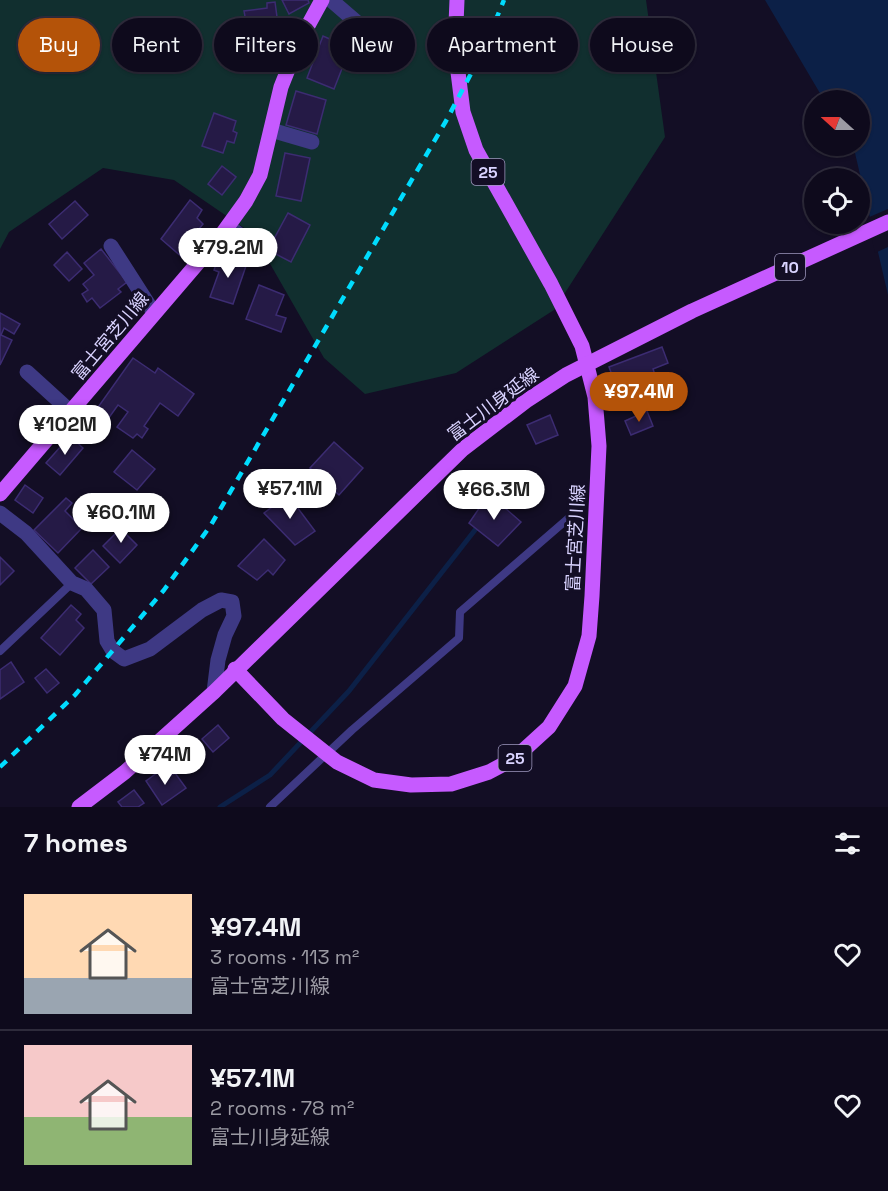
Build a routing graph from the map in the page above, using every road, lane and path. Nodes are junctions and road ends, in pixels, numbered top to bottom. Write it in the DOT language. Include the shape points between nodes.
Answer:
graph roads {
  1 [pos="322,0"];
  2 [pos="331,0"];
  3 [pos="457,0"];
  4 [pos="352,18"];
  5 [pos="271,130"];
  6 [pos="312,142"];
  7 [pos="888,222"];
  8 [pos="228,226"];
  9 [pos="111,246"];
  10 [pos="260,258"];
  11 [pos="154,313"];
  12 [pos="27,372"];
  13 [pos="71,412"];
  14 [pos="0,494"];
  15 [pos="0,513"];
  16 [pos="572,516"];
  17 [pos="72,583"];
  18 [pos="0,651"];
  19 [pos="235,669"];
  20 [pos="213,692"];
  21 [pos="79,807"];
  22 [pos="270,807"];
  1 -- 5 [label="main road, 富士宮芝川線" via="281,87"];
  2 -- 4 [label="street"];
  3 -- 19 [label="main road, 富士宮芝川線 / 25" via="455,48 463,112 476,150 582,346 595,397 599,446 592,596 589,636 575,686 549,727 515,758 489,772 451,784 411,785 374,780 337,762 283,719"];
  5 -- 6 [label="street"];
  5 -- 8 [label="main road, 富士宮芝川線" via="260,175"];
  7 -- 19 [label="main road, 富士川身延線 / 10" via="692,311 566,375 525,401 463,449"];
  8 -- 10 [label="street" via="249,242"];
  8 -- 11 [label="main road, 富士宮芝川線"];
  9 -- 11 [label="street"];
  11 -- 13 [label="main road, 富士宮芝川線"];
  12 -- 13 [label="street"];
  13 -- 14 [label="main road, 富士宮芝川線"];
  15 -- 17 [label="street" via="27,533"];
  16 -- 22 [label="lane" via="460,612 459,638"];
  17 -- 18 [label="lane"];
  17 -- 20 [label="street" via="86,590 104,610 106,641 124,659 150,649 202,610 221,600 232,602 234,616 218,660"];
  19 -- 20 [label="main road, 富士川身延線 / 10"];
  20 -- 21 [label="main road, 富士川身延線 / 10" via="125,772"];
}
